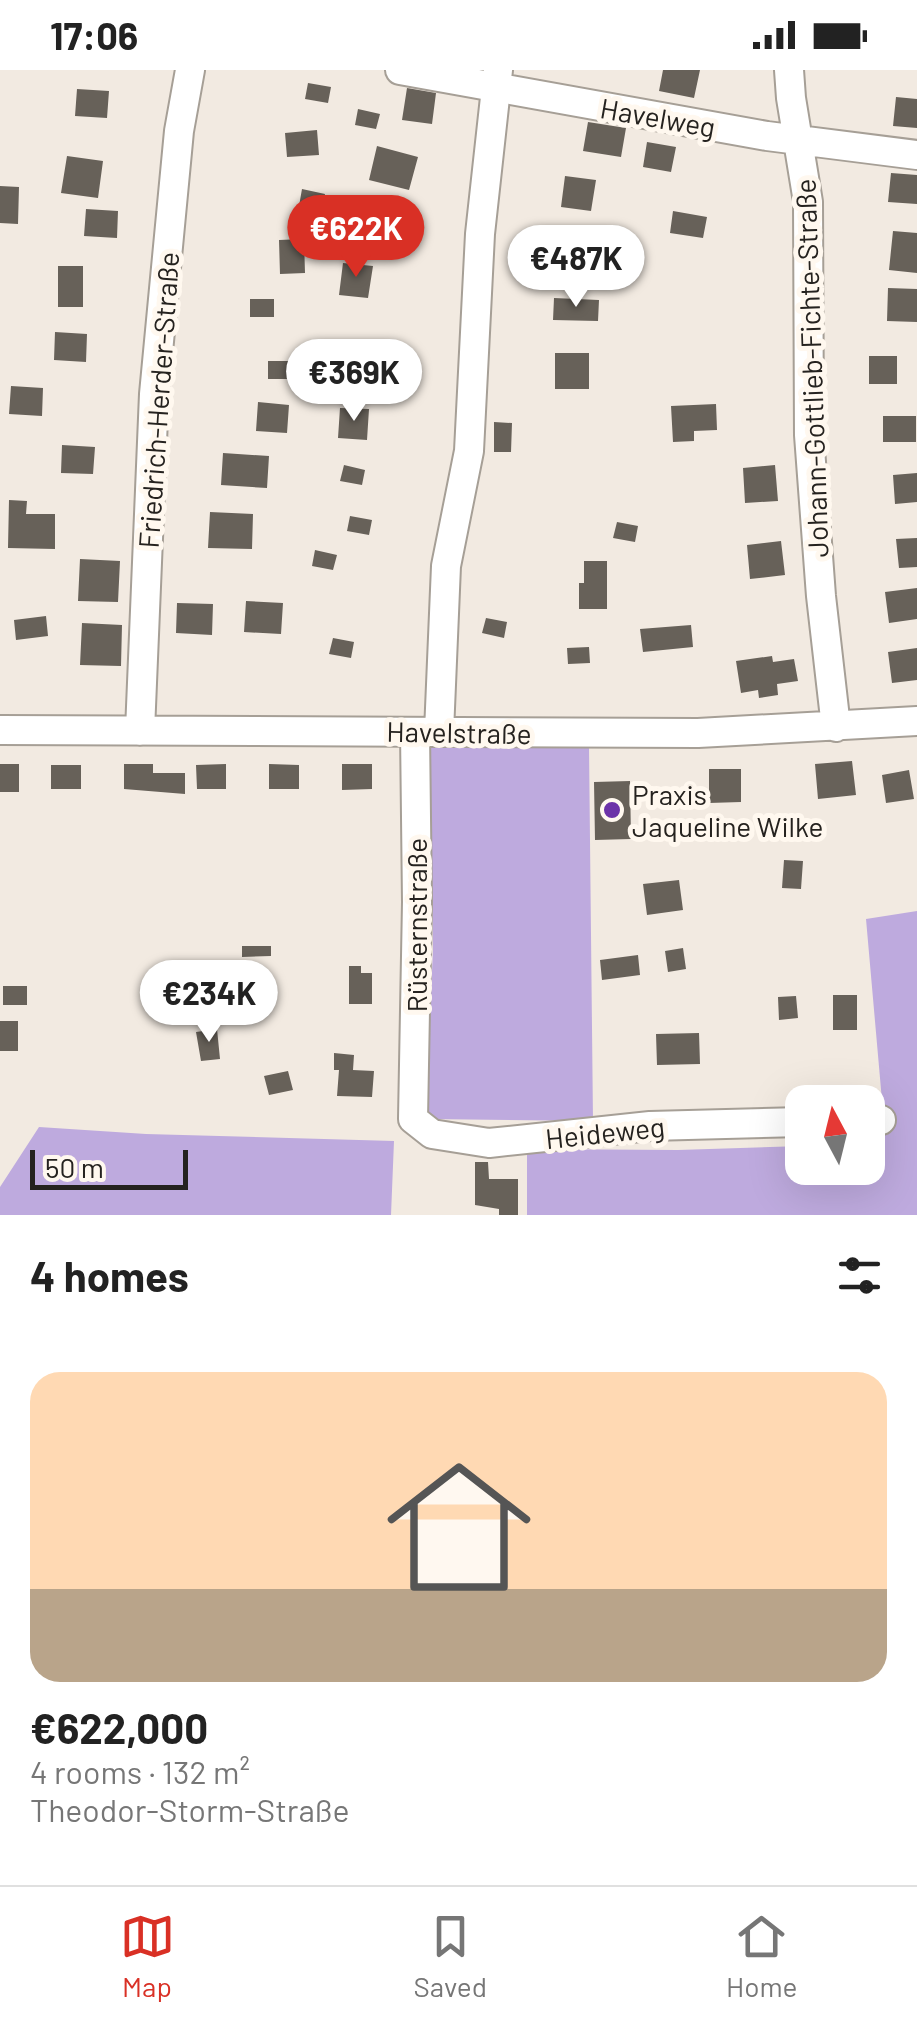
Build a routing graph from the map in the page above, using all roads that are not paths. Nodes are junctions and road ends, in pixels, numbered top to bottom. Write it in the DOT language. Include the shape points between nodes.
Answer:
graph roads {
  1 [pos="190,70"];
  2 [pos="400,70"];
  3 [pos="790,70"];
  4 [pos="496,79"];
  5 [pos="800,142"];
  6 [pos="917,155"];
  7 [pos="917,721"];
  8 [pos="836,727"];
  9 [pos="0,730"];
  10 [pos="140,731"];
  11 [pos="427,732"];
  12 [pos="413,1119"];
  13 [pos="785,1122"];
  1 -- 10 [label="street, Friedrich-Herder-Straße" via="154,394"];
  2 -- 4 [label="street, Havelweg"];
  3 -- 5 [label="street, Johann-Gottlieb-Fichte-Straße"];
  4 -- 5 [label="street, Havelweg"];
  4 -- 11 [label="street, Rüsternstraße" via="469,451 446,566"];
  5 -- 6 [label="street, Havelweg"];
  5 -- 8 [label="street, Johann-Gottlieb-Fichte-Straße" via="808,231 809,435"];
  7 -- 8 [label="street, Havelstraße"];
  8 -- 11 [label="street, Havelstraße" via="698,734"];
  9 -- 10 [label="street, Havelstraße"];
  10 -- 11 [label="street, Havelstraße"];
  11 -- 12 [label="street, Rüsternstraße"];
  12 -- 13 [label="street, Heideweg" via="432,1134 488,1143 650,1126"];
}
